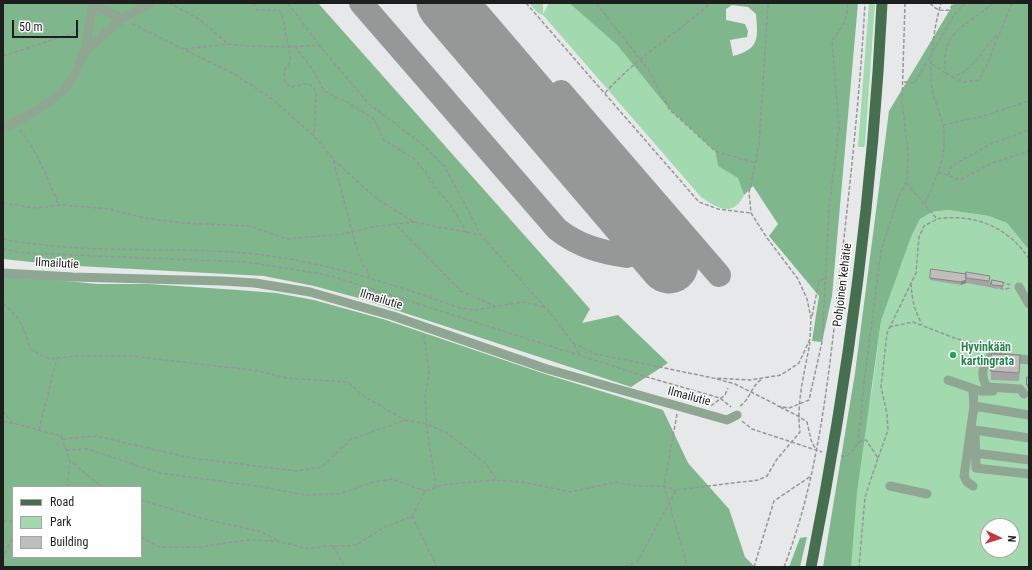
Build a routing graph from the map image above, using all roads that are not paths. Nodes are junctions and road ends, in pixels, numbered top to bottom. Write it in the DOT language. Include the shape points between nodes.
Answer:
graph roads {
  1 [pos="93,3"];
  2 [pos="150,3"];
  3 [pos="882,3"];
  4 [pos="122,19"];
  5 [pos="85,51"];
  6 [pos="3,128"];
  7 [pos="3,273"];
  8 [pos="1019,287"];
  9 [pos="1029,304"];
  10 [pos="1029,360"];
  11 [pos="948,380"];
  12 [pos="973,389"];
  13 [pos="1027,394"];
  14 [pos="974,406"];
  15 [pos="737,411"];
  16 [pos="1029,415"];
  17 [pos="975,430"];
  18 [pos="1029,438"];
  19 [pos="975,453"];
  20 [pos="1029,460"];
  21 [pos="1029,474"];
  22 [pos="890,486"];
  23 [pos="973,486"];
  24 [pos="927,494"];
  25 [pos="811,567"];
  1 -- 4 [label="street"];
  1 -- 5 [label="street"];
  2 -- 4 [label="street"];
  3 -- 25 [label="main road, Pohjoinen kehätie" via="873,141 859,268 832,455"];
  4 -- 5 [label="street"];
  5 -- 6 [label="street" via="74,76 63,91 40,109"];
  7 -- 15 [label="street, Ilmailutie" via="255,284 327,297 547,369 705,414 727,420"];
  8 -- 9 [label="street"];
  10 -- 13 [label="street" via="991,356 983,365 982,380 987,387 1020,389"];
  11 -- 12 [label="street"];
  12 -- 13 [label="street"];
  12 -- 14 [label="street"];
  14 -- 16 [label="street"];
  14 -- 17 [label="street"];
  14 -- 23 [label="street" via="964,476"];
  17 -- 18 [label="street"];
  17 -- 19 [label="street"];
  19 -- 20 [label="street"];
  19 -- 21 [label="street" via="976,468"];
  22 -- 24 [label="street"];
}
